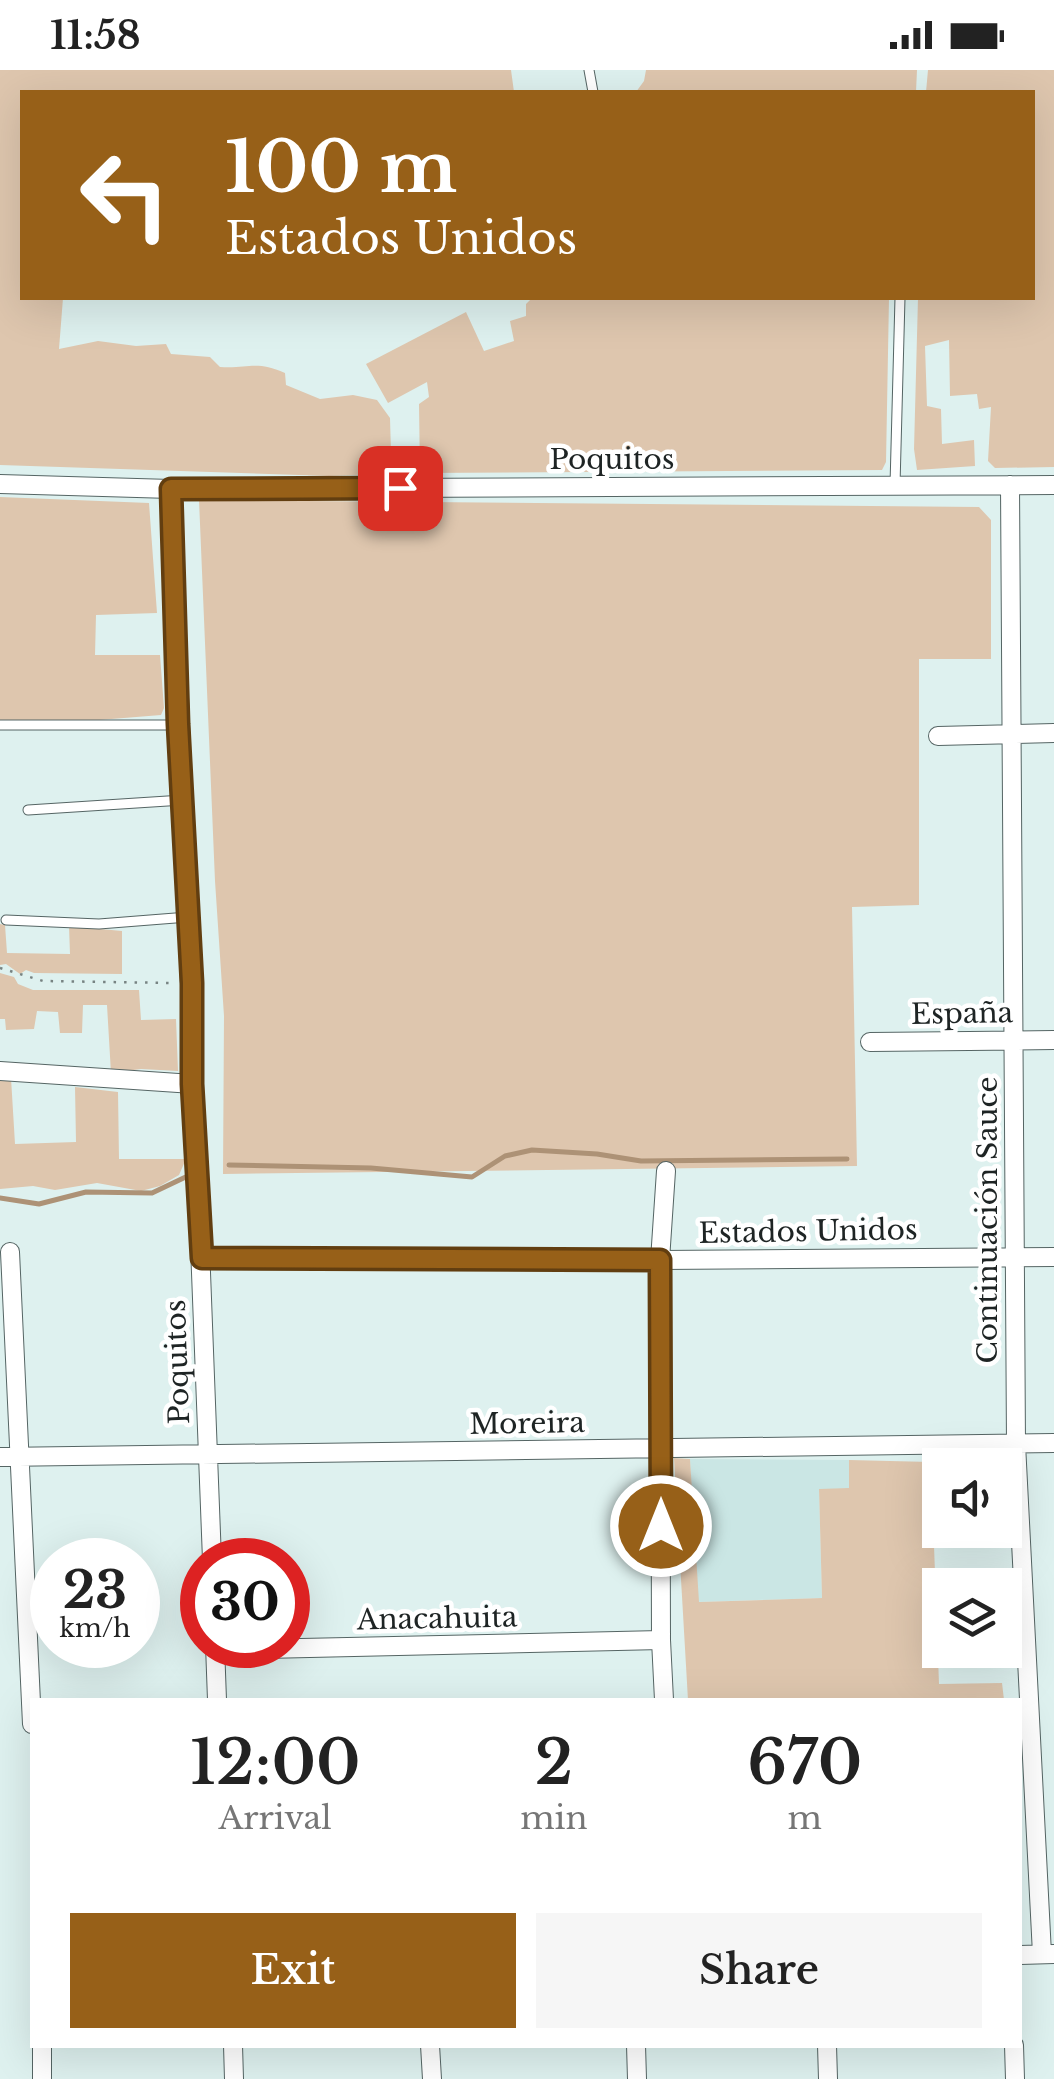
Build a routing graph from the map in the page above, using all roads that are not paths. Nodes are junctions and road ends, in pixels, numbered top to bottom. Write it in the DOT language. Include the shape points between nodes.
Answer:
graph roads {
  1 [pos="900,300"];
  2 [pos="0,484"];
  3 [pos="895,484"];
  4 [pos="1054,485"];
  5 [pos="1010,486"];
  6 [pos="171,489"];
  7 [pos="178,724"];
  8 [pos="0,725"];
  9 [pos="1012,734"];
  10 [pos="1054,734"];
  11 [pos="938,736"];
  12 [pos="183,800"];
  13 [pos="28,810"];
  14 [pos="188,917"];
  15 [pos="6,920"];
  16 [pos="1014,1040"];
  17 [pos="1054,1040"];
  18 [pos="870,1042"];
  19 [pos="0,1070"];
  20 [pos="192,1084"];
  21 [pos="666,1171"];
  22 [pos="10,1252"];
  23 [pos="1054,1256"];
  24 [pos="1014,1257"];
  25 [pos="202,1258"];
  26 [pos="660,1260"];
  27 [pos="1054,1443"];
  28 [pos="1016,1444"];
  29 [pos="661,1449"];
  30 [pos="208,1454"];
  31 [pos="9,1457"];
  32 [pos="211,1538"];
  33 [pos="661,1640"];
  34 [pos="310,1646"];
  35 [pos="216,1668"];
  36 [pos="217,1698"];
  37 [pos="664,1698"];
  38 [pos="30,1701"];
  39 [pos="1022,1954"];
  40 [pos="1048,1954"];
  41 [pos="42,2048"];
  42 [pos="233,2048"];
  43 [pos="430,2048"];
  44 [pos="636,2048"];
  45 [pos="827,2048"];
  46 [pos="1014,2048"];
  47 [pos="42,2079"];
  48 [pos="234,2079"];
  49 [pos="432,2079"];
  50 [pos="637,2079"];
  51 [pos="828,2079"];
  52 [pos="1015,2079"];
  1 -- 3 [label="lane"];
  2 -- 6 [label="street, Poquitos"];
  3 -- 5 [label="street, Poquitos"];
  3 -- 6 [label="street, Poquitos"];
  4 -- 5 [label="street, Poquitos"];
  5 -- 9 [label="street, Continuación Sauce"];
  6 -- 7 [label="street, Poquitos"];
  7 -- 8 [label="lane"];
  7 -- 12 [label="street, Poquitos"];
  9 -- 10 [label="street"];
  9 -- 11 [label="street"];
  9 -- 16 [label="street, Continuación Sauce"];
  12 -- 13 [label="lane"];
  12 -- 14 [label="street, Poquitos"];
  14 -- 15 [label="lane" via="99,924"];
  14 -- 20 [label="street, Poquitos"];
  16 -- 17 [label="street, España"];
  16 -- 18 [label="street, España"];
  16 -- 24 [label="street, Continuación Sauce"];
  19 -- 20 [label="street"];
  20 -- 25 [label="street, Poquitos"];
  21 -- 26 [label="street"];
  22 -- 31 [label="street"];
  23 -- 24 [label="street, Estados Unidos"];
  24 -- 26 [label="street, Estados Unidos"];
  24 -- 28 [label="street, Continuación Sauce"];
  25 -- 26 [label="street, Estados Unidos"];
  25 -- 30 [label="street, Poquitos"];
  26 -- 29 [label="street"];
  27 -- 28 [label="street, Moreira"];
  28 -- 29 [label="street, Moreira"];
  28 -- 40 [label="street, Continuación Sauce"];
  29 -- 30 [label="street, Moreira"];
  29 -- 33 [label="street"];
  30 -- 31 [label="street, Moreira"];
  30 -- 32 [label="street, Poquitos"];
  31 -- 38 [label="street"];
  33 -- 34 [label="street, Anacahuita"];
  33 -- 37 [label="street"];
  35 -- 36 [label="street"];
  39 -- 40 [label="street"];
  41 -- 47 [label="street"];
  42 -- 48 [label="street"];
  43 -- 49 [label="street"];
  44 -- 50 [label="street"];
  45 -- 51 [label="street"];
  46 -- 52 [label="street"];
}
